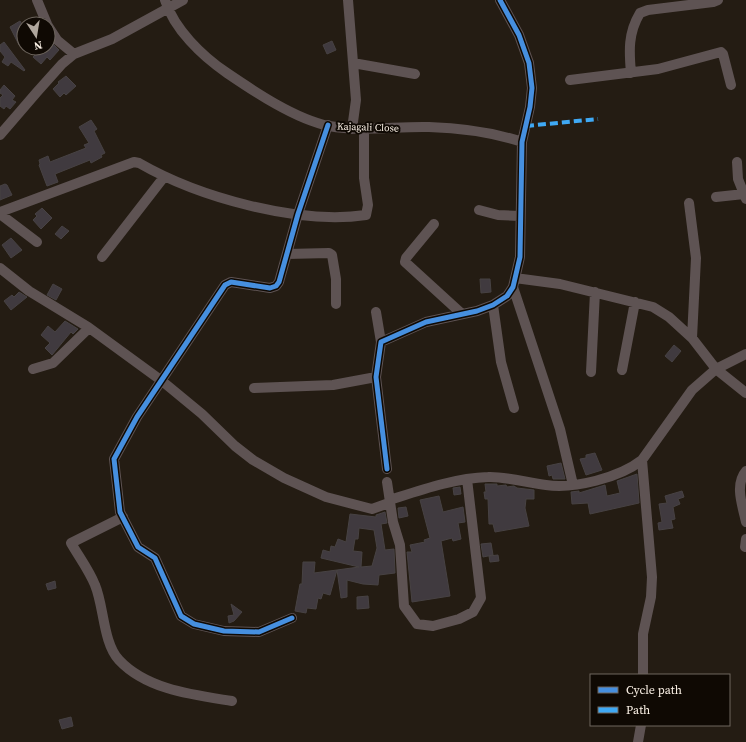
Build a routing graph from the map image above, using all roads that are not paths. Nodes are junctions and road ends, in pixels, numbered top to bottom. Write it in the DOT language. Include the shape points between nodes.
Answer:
graph roads {
  1 [pos="37,0"];
  2 [pos="183,0"];
  3 [pos="348,0"];
  4 [pos="500,0"];
  5 [pos="718,0"];
  6 [pos="166,5"];
  7 [pos="44,16"];
  8 [pos="56,38"];
  9 [pos="74,54"];
  10 [pos="353,63"];
  11 [pos="631,73"];
  12 [pos="415,74"];
  13 [pos="570,80"];
  14 [pos="730,85"];
  15 [pos="328,125"];
  16 [pos="352,129"];
  17 [pos="364,129"];
  18 [pos="0,135"];
  19 [pos="522,142"];
  20 [pos="737,162"];
  21 [pos="164,177"];
  22 [pos="745,196"];
  23 [pos="716,197"];
  24 [pos="689,203"];
  25 [pos="479,210"];
  26 [pos="0,213"];
  27 [pos="298,214"];
  28 [pos="520,216"];
  29 [pos="434,224"];
  30 [pos="37,242"];
  31 [pos="287,254"];
  32 [pos="102,257"];
  33 [pos="0,268"];
  34 [pos="514,282"];
  35 [pos="596,292"];
  36 [pos="635,302"];
  37 [pos="336,304"];
  38 [pos="493,305"];
  39 [pos="376,312"];
  40 [pos="462,314"];
  41 [pos="89,328"];
  42 [pos="692,338"];
  43 [pos="381,342"];
  44 [pos="746,354"];
  45 [pos="33,369"];
  46 [pos="716,369"];
  47 [pos="622,370"];
  48 [pos="591,372"];
  49 [pos="376,377"];
  50 [pos="162,381"];
  51 [pos="254,388"];
  52 [pos="746,394"];
  53 [pos="514,408"];
  54 [pos="642,460"];
  55 [pos="387,469"];
  56 [pos="746,472"];
  57 [pos="467,479"];
  58 [pos="387,482"];
  59 [pos="573,485"];
  60 [pos="388,502"];
  61 [pos="123,517"];
  62 [pos="746,522"];
  63 [pos="292,618"];
  64 [pos="643,674"];
  65 [pos="232,701"];
  66 [pos="641,726"];
  67 [pos="638,742"];
  1 -- 7 [label="street"];
  2 -- 6 [label="street"];
  3 -- 10 [label="street"];
  4 -- 19 [label="street" via="519,35 529,63 532,88"];
  5 -- 11 [label="street" via="640,13 630,35"];
  6 -- 9 [label="street" via="112,39"];
  6 -- 15 [label="street, Kajagali Close" via="189,40 218,67 294,113"];
  8 -- 9 [label="street"];
  9 -- 18 [label="street" via="42,86"];
  10 -- 12 [label="street"];
  10 -- 16 [label="street" via="356,100"];
  11 -- 13 [label="street"];
  11 -- 14 [label="street" via="658,69 721,52 724,54"];
  15 -- 16 [label="street, Kajagali Close"];
  15 -- 27 [label="street"];
  16 -- 17 [label="street, Kajagali Close"];
  17 -- 19 [label="street, Kajagali Close" via="429,127 483,131"];
  17 -- 27 [label="street" via="364,178 368,205 366,215"];
  19 -- 28 [label="street"];
  20 -- 22 [label="street" via="738,179"];
  21 -- 26 [label="street" via="139,163 129,163"];
  21 -- 27 [label="street" via="219,198"];
  21 -- 32 [label="street"];
  22 -- 23 [label="street"];
  24 -- 42 [label="street" via="696,258"];
  25 -- 28 [label="street" via="498,215"];
  26 -- 30 [label="street"];
  27 -- 31 [label="street"];
  28 -- 34 [label="street" via="520,257"];
  29 -- 40 [label="street" via="405,262"];
  31 -- 37 [label="street" via="332,255 336,279"];
  31 -- 50 [label="street" via="280,282 276,286 270,288 231,282 225,284"];
  33 -- 41 [label="street" via="29,291"];
  34 -- 35 [label="street" via="560,284"];
  34 -- 38 [label="street" via="507,296"];
  34 -- 59 [label="street" via="560,429"];
  35 -- 36 [label="street"];
  35 -- 48 [label="street"];
  36 -- 42 [label="street" via="660,312"];
  36 -- 47 [label="street"];
  38 -- 40 [label="street"];
  38 -- 53 [label="street" via="501,362"];
  39 -- 43 [label="street"];
  40 -- 43 [label="street" via="426,322"];
  41 -- 45 [label="street" via="53,363"];
  41 -- 50 [label="street"];
  42 -- 46 [label="street"];
  43 -- 49 [label="street"];
  44 -- 46 [label="street"];
  46 -- 52 [label="street"];
  46 -- 54 [label="street" via="692,390"];
  49 -- 51 [label="street" via="333,385"];
  49 -- 55 [label="street"];
  50 -- 60 [label="street" via="235,446 279,475 342,502 372,509"];
  50 -- 61 [label="street" via="137,416 114,459 118,500"];
  54 -- 59 [label="street" via="622,472"];
  54 -- 64 [label="street" via="652,577 651,597 643,634"];
  56 -- 62 [label="street" via="742,476 740,488"];
  57 -- 59 [label="street" via="496,477 548,485"];
  57 -- 60 [label="street"];
  57 -- 60 [label="street" via="481,598 474,612 459,619 433,626 417,624 404,606 400,545"];
  58 -- 60 [label="street"];
  61 -- 63 [label="street" via="138,547 155,558 181,616 194,624 224,631 259,632"];
  61 -- 65 [label="street" via="71,543 96,586 107,635 118,659 137,675 169,689"];
  66 -- 67 [label="street"];
}
